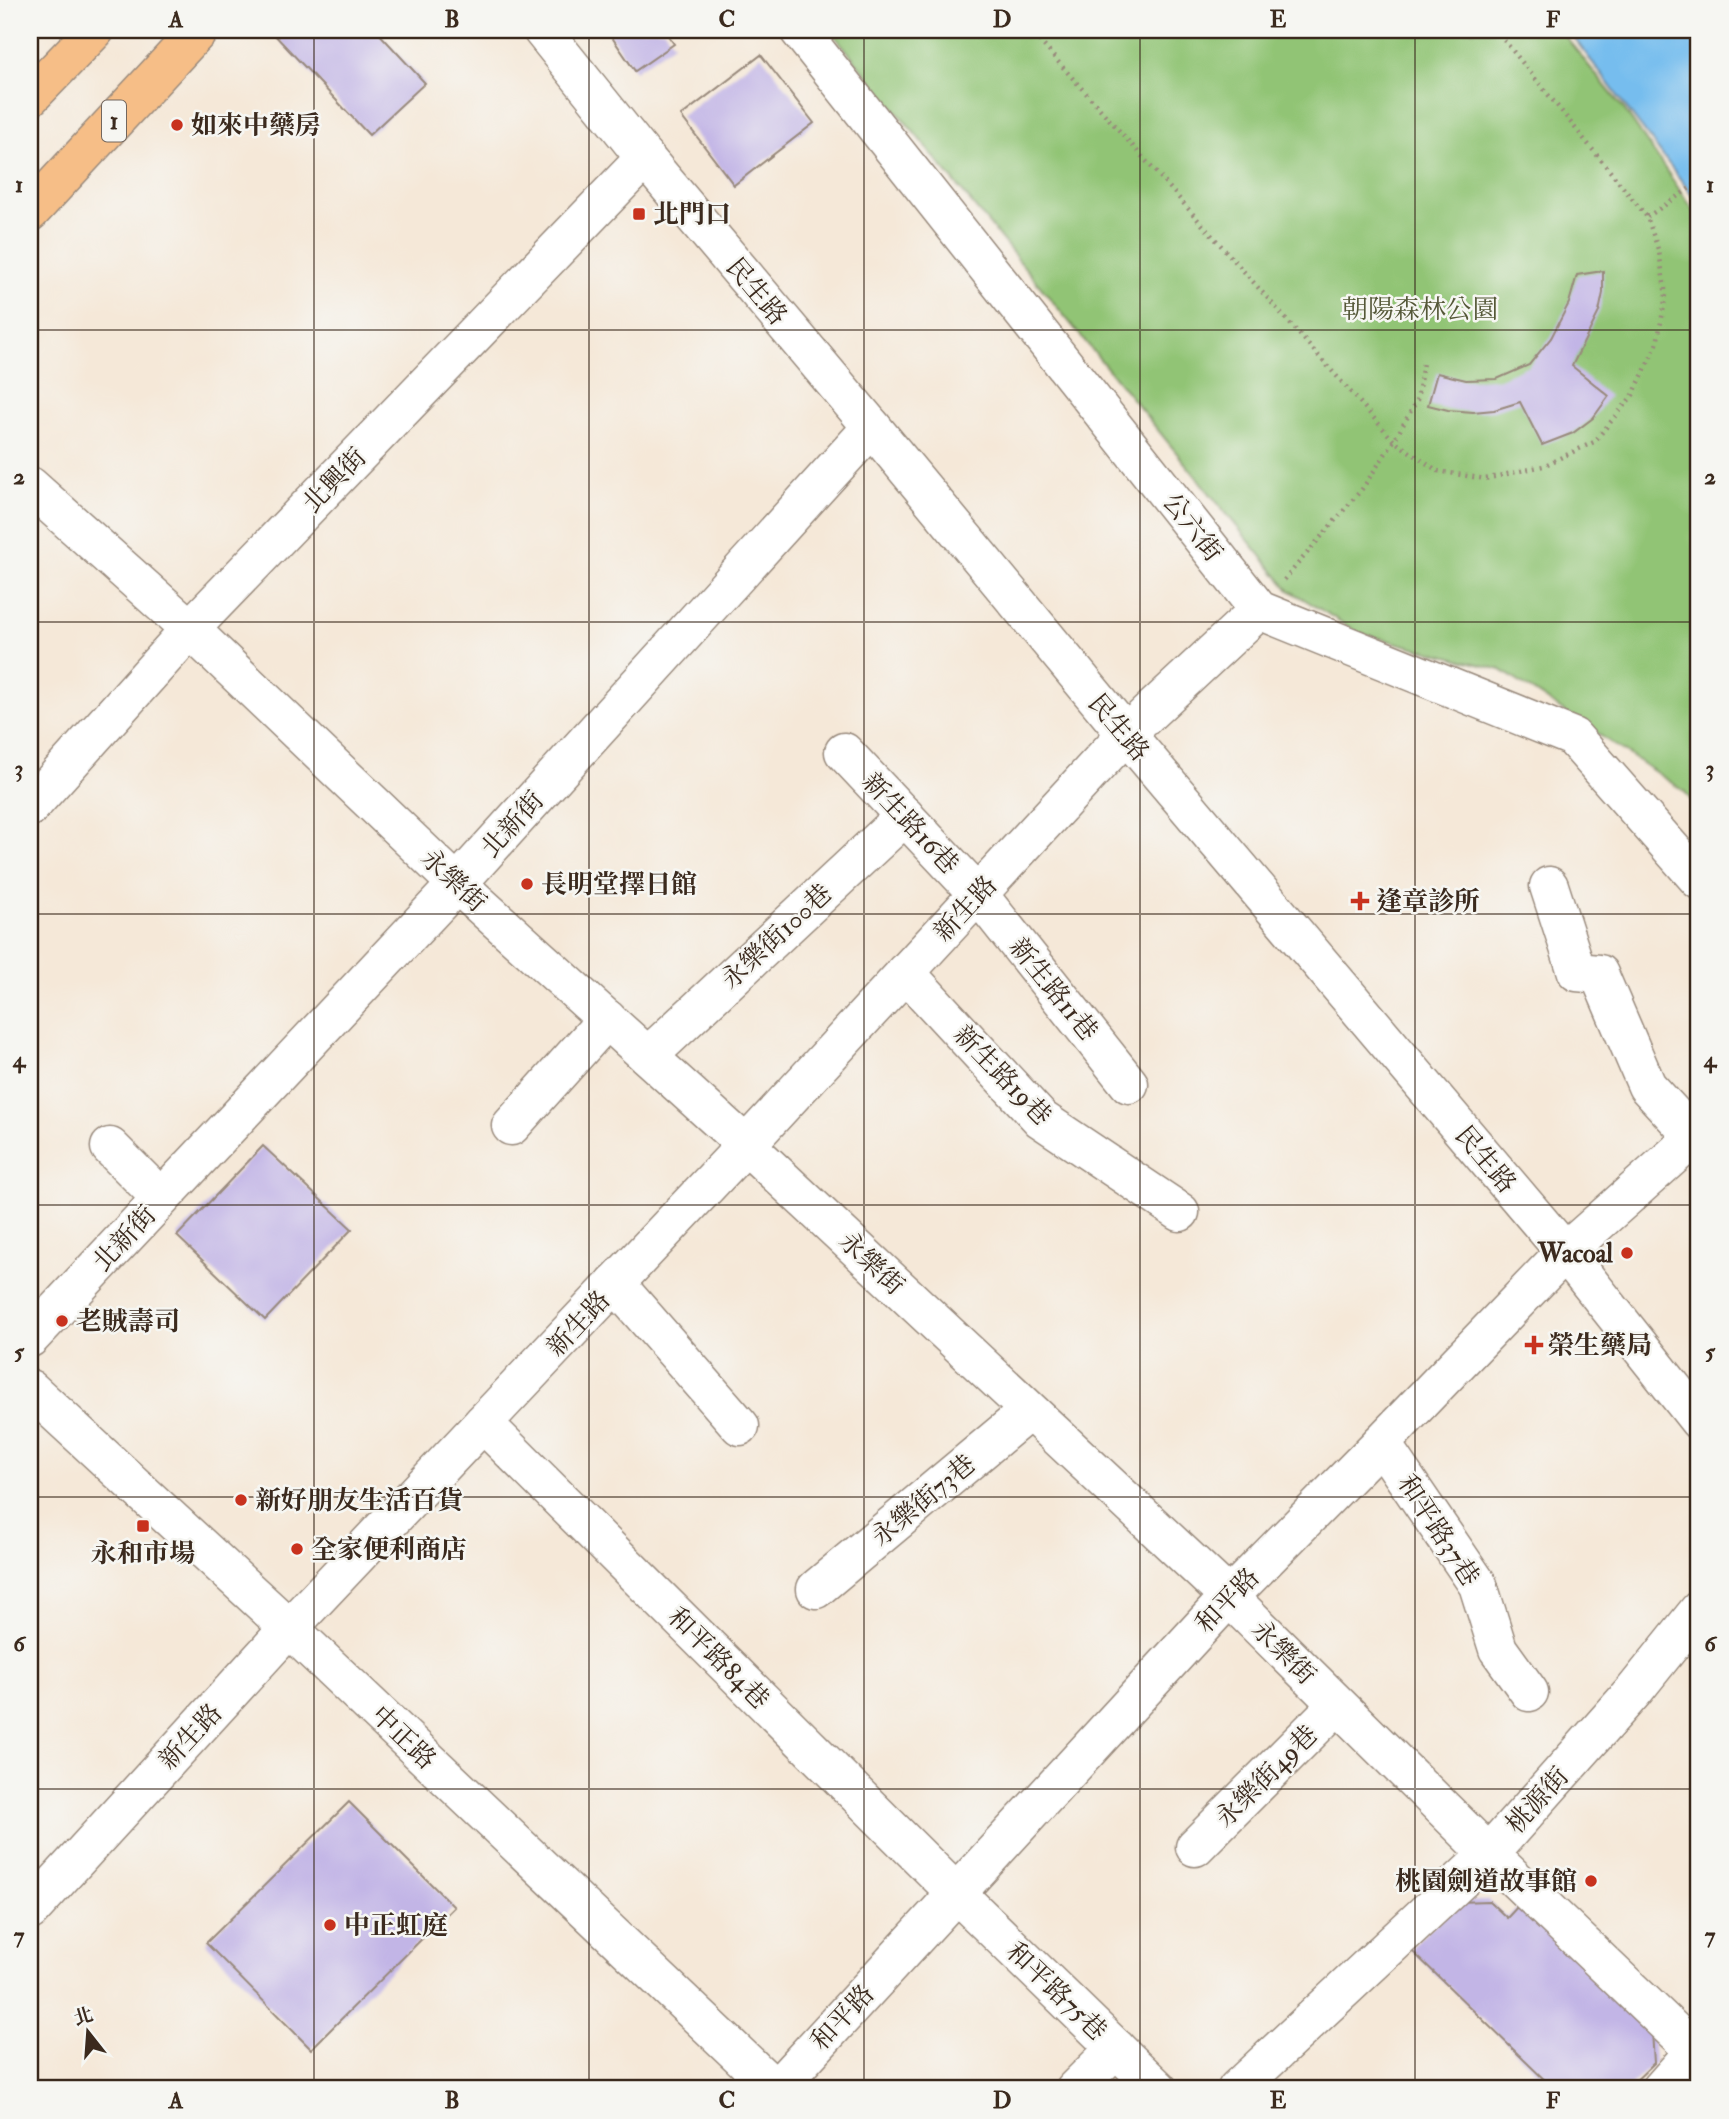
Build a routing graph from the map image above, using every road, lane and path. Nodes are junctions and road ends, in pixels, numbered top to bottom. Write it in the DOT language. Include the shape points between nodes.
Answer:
graph roads {
  1 [pos="95,30"];
  2 [pos="199,30"];
  3 [pos="542,30"];
  4 [pos="799,30"];
  5 [pos="1030,30"];
  6 [pos="1496,30"];
  7 [pos="30,97"];
  8 [pos="645,158"];
  9 [pos="1699,182"];
  10 [pos="30,212"];
  11 [pos="1647,217"];
  12 [pos="1423,363"];
  13 [pos="872,427"];
  14 [pos="1394,441"];
  15 [pos="30,486"];
  16 [pos="1259,610"];
  17 [pos="190,629"];
  18 [pos="1126,734"];
  19 [pos="844,752"];
  20 [pos="30,807"];
  21 [pos="905,816"];
  22 [pos="1699,880"];
  23 [pos="457,884"];
  24 [pos="1549,886"];
  25 [pos="978,894"];
  26 [pos="905,972"];
  27 [pos="607,1019"];
  28 [pos="648,1056"];
  29 [pos="1129,1084"];
  30 [pos="511,1126"];
  31 [pos="1697,1135"];
  32 [pos="746,1145"];
  33 [pos="110,1147"];
  34 [pos="161,1198"];
  35 [pos="1180,1213"];
  36 [pos="1565,1252"];
  37 [pos="615,1283"];
  38 [pos="30,1338"];
  39 [pos="30,1389"];
  40 [pos="1029,1411"];
  41 [pos="1699,1421"];
  42 [pos="482,1423"];
  43 [pos="740,1426"];
  44 [pos="1381,1443"];
  45 [pos="816,1589"];
  46 [pos="1229,1597"];
  47 [pos="1699,1610"];
  48 [pos="289,1628"];
  49 [pos="1529,1692"];
  50 [pos="1337,1705"];
  51 [pos="1195,1847"];
  52 [pos="1489,1854"];
  53 [pos="956,1893"];
  54 [pos="30,1911"];
  55 [pos="1116,2048"];
  56 [pos="1698,2050"];
  57 [pos="775,2089"];
  58 [pos="1075,2089"];
  59 [pos="1158,2089"];
  60 [pos="1237,2089"];
  61 [pos="1661,2089"];
  1 -- 7 [label="main road"];
  2 -- 10 [label="main road, 1"];
  3 -- 8 [label="street, 民生路"];
  4 -- 16 [label="street, 公六街"];
  5 -- 14 [label="path"];
  6 -- 11 [label="path"];
  8 -- 13 [label="street, 民生路"];
  8 -- 17 [label="street, 北興街"];
  9 -- 11 [label="path"];
  11 -- 14 [label="path" via="1666,295 1657,344 1633,396 1594,442 1543,466 1485,479 1438,471"];
  12 -- 14 [label="path" via="1417,400"];
  13 -- 18 [label="street, 民生路"];
  13 -- 23 [label="street, 北新街"];
  14 -- 16 [label="path" via="1362,489"];
  15 -- 17 [label="street, 永樂街"];
  16 -- 18 [label="street, 新生路"];
  16 -- 22 [label="street, 公六街" via="1573,737"];
  17 -- 20 [label="street, 北興街"];
  17 -- 23 [label="street, 永樂街"];
  18 -- 25 [label="street, 新生路"];
  18 -- 36 [label="street, 民生路"];
  19 -- 21 [label="street, 新生路16巷"];
  21 -- 25 [label="street, 新生路16巷"];
  21 -- 28 [label="street, 永樂街100巷"];
  23 -- 27 [label="street, 永樂街"];
  23 -- 34 [label="street, 北新街"];
  24 -- 31 [label="street" via="1577,972 1599,974 1647,1086"];
  25 -- 26 [label="street, 新生路"];
  25 -- 29 [label="street, 新生路11巷"];
  26 -- 32 [label="street, 新生路"];
  26 -- 35 [label="street, 新生路19巷" via="1041,1119"];
  27 -- 28 [label="street, 永樂街"];
  27 -- 30 [label="street"];
  28 -- 32 [label="street, 永樂街"];
  31 -- 36 [label="street, 和平路"];
  32 -- 37 [label="street, 新生路"];
  32 -- 40 [label="street, 永樂街"];
  33 -- 34 [label="street"];
  34 -- 38 [label="street, 北新街"];
  36 -- 41 [label="street, 民生路"];
  36 -- 44 [label="street, 和平路"];
  37 -- 42 [label="street, 新生路"];
  37 -- 43 [label="street"];
  39 -- 48 [label="street, 中正路"];
  40 -- 45 [label="street, 永樂街73巷"];
  40 -- 46 [label="street, 永樂街"];
  42 -- 48 [label="street, 新生路"];
  42 -- 53 [label="street, 和平路84巷"];
  44 -- 46 [label="street, 和平路"];
  44 -- 49 [label="street, 和平路37巷" via="1478,1585 1497,1648"];
  46 -- 50 [label="street, 永樂街"];
  46 -- 53 [label="street, 和平路"];
  47 -- 52 [label="street, 桃源街" via="1634,1691"];
  48 -- 54 [label="street, 新生路"];
  48 -- 57 [label="street, 中正路"];
  50 -- 51 [label="street, 永樂街49巷"];
  50 -- 52 [label="street, 永樂街"];
  52 -- 56 [label="street, 永樂街"];
  52 -- 60 [label="street, 桃源街"];
  53 -- 55 [label="street, 和平路75巷"];
  53 -- 57 [label="street, 和平路"];
  55 -- 58 [label="street"];
  55 -- 59 [label="street, 和平路75巷"];
  56 -- 61 [label="street"];
}
